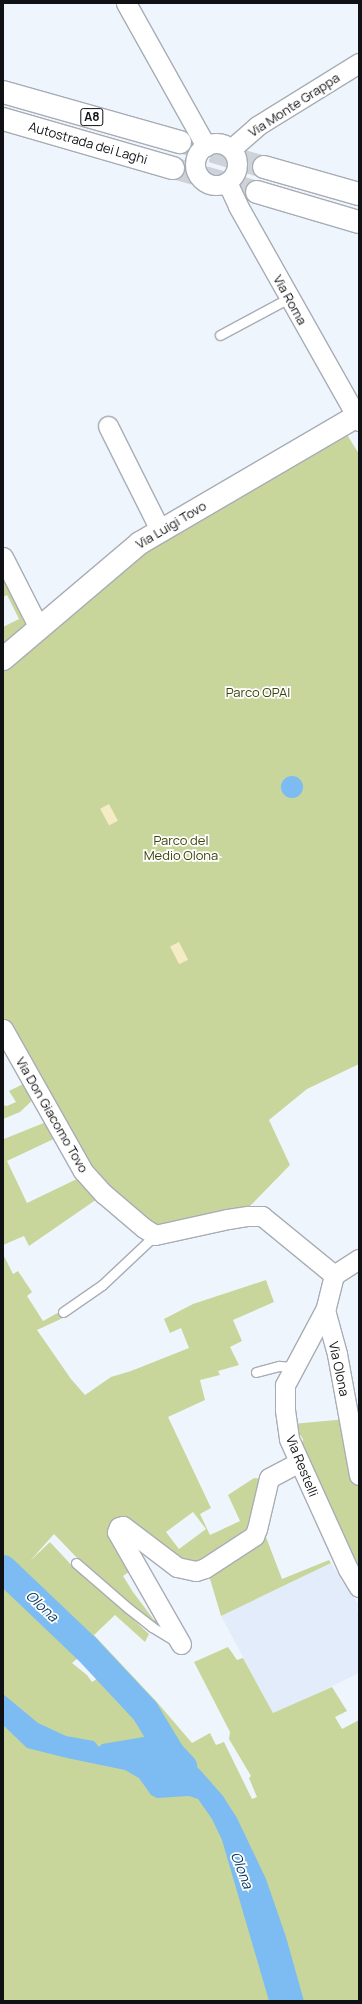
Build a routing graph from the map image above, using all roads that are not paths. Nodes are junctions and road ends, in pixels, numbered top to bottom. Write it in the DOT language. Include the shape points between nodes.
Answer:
graph roads {
  1 [pos="126,3"];
  2 [pos="359,63"];
  3 [pos="3,92"];
  4 [pos="3,119"];
  5 [pos="180,142"];
  6 [pos="206,146"];
  7 [pos="231,149"];
  8 [pos="264,167"];
  9 [pos="173,168"];
  10 [pos="227,182"];
  11 [pos="257,192"];
  12 [pos="359,194"];
  13 [pos="359,222"];
  14 [pos="289,298"];
  15 [pos="220,335"];
  16 [pos="358,417"];
  17 [pos="108,426"];
  18 [pos="160,530"];
  19 [pos="3,557"];
  20 [pos="39,628"];
  21 [pos="3,659"];
  22 [pos="3,1029"];
  23 [pos="155,1235"];
  24 [pos="359,1259"];
  25 [pos="334,1275"];
  26 [pos="324,1310"];
  27 [pos="63,1312"];
  28 [pos="294,1367"];
  29 [pos="256,1372"];
  30 [pos="299,1462"];
  31 [pos="359,1474"];
  32 [pos="337,1546"];
  33 [pos="76,1563"];
  34 [pos="359,1573"];
  35 [pos="359,1587"];
  36 [pos="181,1644"];
  1 -- 6 [label="street"];
  2 -- 7 [label="street, Via Monte Grappa" via="257,126"];
  3 -- 5 [label="main road, Autostrada dei Laghi / A8"];
  4 -- 9 [label="main road, Autostrada dei Laghi / A8"];
  6 -- 7 [label="street" via="219,144"];
  6 -- 10 [label="street" via="195,164 200,178 213,185"];
  7 -- 10 [label="street" via="237,160 237,167"];
  8 -- 12 [label="main road"];
  10 -- 14 [label="street, Via Roma"];
  11 -- 13 [label="main road"];
  14 -- 15 [label="lane"];
  14 -- 16 [label="street, Via Roma"];
  16 -- 18 [label="main road, Via Luigi Tovo"];
  17 -- 18 [label="street"];
  18 -- 20 [label="main road, Via Luigi Tovo" via="127,553"];
  19 -- 20 [label="street"];
  20 -- 21 [label="main road, Via Luigi Tovo"];
  22 -- 23 [label="street, Via Don Giacomo Tovo" via="83,1171 122,1212"];
  23 -- 25 [label="street" via="228,1219 262,1216"];
  23 -- 27 [label="lane" via="102,1285"];
  24 -- 25 [label="street"];
  25 -- 26 [label="street, Via Restelli"];
  26 -- 28 [label="street, Via Restelli"];
  26 -- 31 [label="street, Via Olona" via="337,1354"];
  28 -- 29 [label="lane" via="279,1366"];
  28 -- 30 [label="street, Via Restelli" via="285,1385 285,1410 289,1439"];
  30 -- 32 [label="street, Via Restelli"];
  30 -- 36 [label="street" via="269,1478 254,1536 205,1568 196,1570 177,1567 123,1526 118,1526 117,1532"];
  32 -- 34 [label="street"];
  32 -- 35 [label="street, Via Restelli"];
  33 -- 36 [label="lane" via="152,1627"];
}
